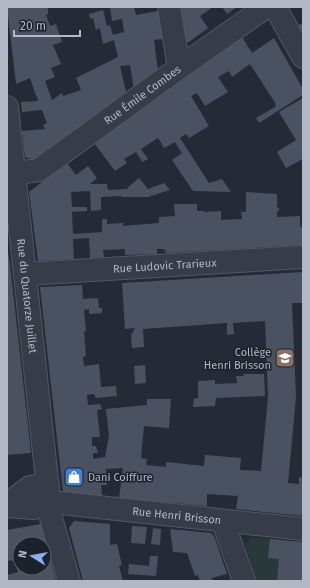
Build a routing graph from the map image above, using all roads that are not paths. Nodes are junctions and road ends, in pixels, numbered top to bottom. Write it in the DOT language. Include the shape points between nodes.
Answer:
graph roads {
  1 [pos="169,7"];
  2 [pos="266,7"];
  3 [pos="275,7"];
  4 [pos="303,57"];
  5 [pos="179,68"];
  6 [pos="7,107"];
  7 [pos="11,174"];
  8 [pos="303,257"];
  9 [pos="26,274"];
  10 [pos="49,495"];
  11 [pos="7,505"];
  12 [pos="223,522"];
  13 [pos="303,530"];
  14 [pos="69,581"];
  15 [pos="244,581"];
  1 -- 5 [label="street"];
  2 -- 5 [label="street, Rue Émile Combes"];
  3 -- 4 [label="street"];
  5 -- 7 [label="street, Rue Émile Combes" via="39,170"];
  6 -- 7 [label="street, Rue du Quatorze Juillet"];
  7 -- 9 [label="street, Rue du Quatorze Juillet"];
  8 -- 9 [label="street, Rue Ludovic Trarieux"];
  9 -- 10 [label="street, Rue du Quatorze Juillet"];
  10 -- 11 [label="street" via="30,487"];
  10 -- 12 [label="street, Rue Henri Brisson" via="61,503"];
  10 -- 14 [label="street, Rue du Quatorze Juillet" via="51,518"];
  12 -- 13 [label="street, Rue Henri Brisson"];
  12 -- 15 [label="street"];
}
